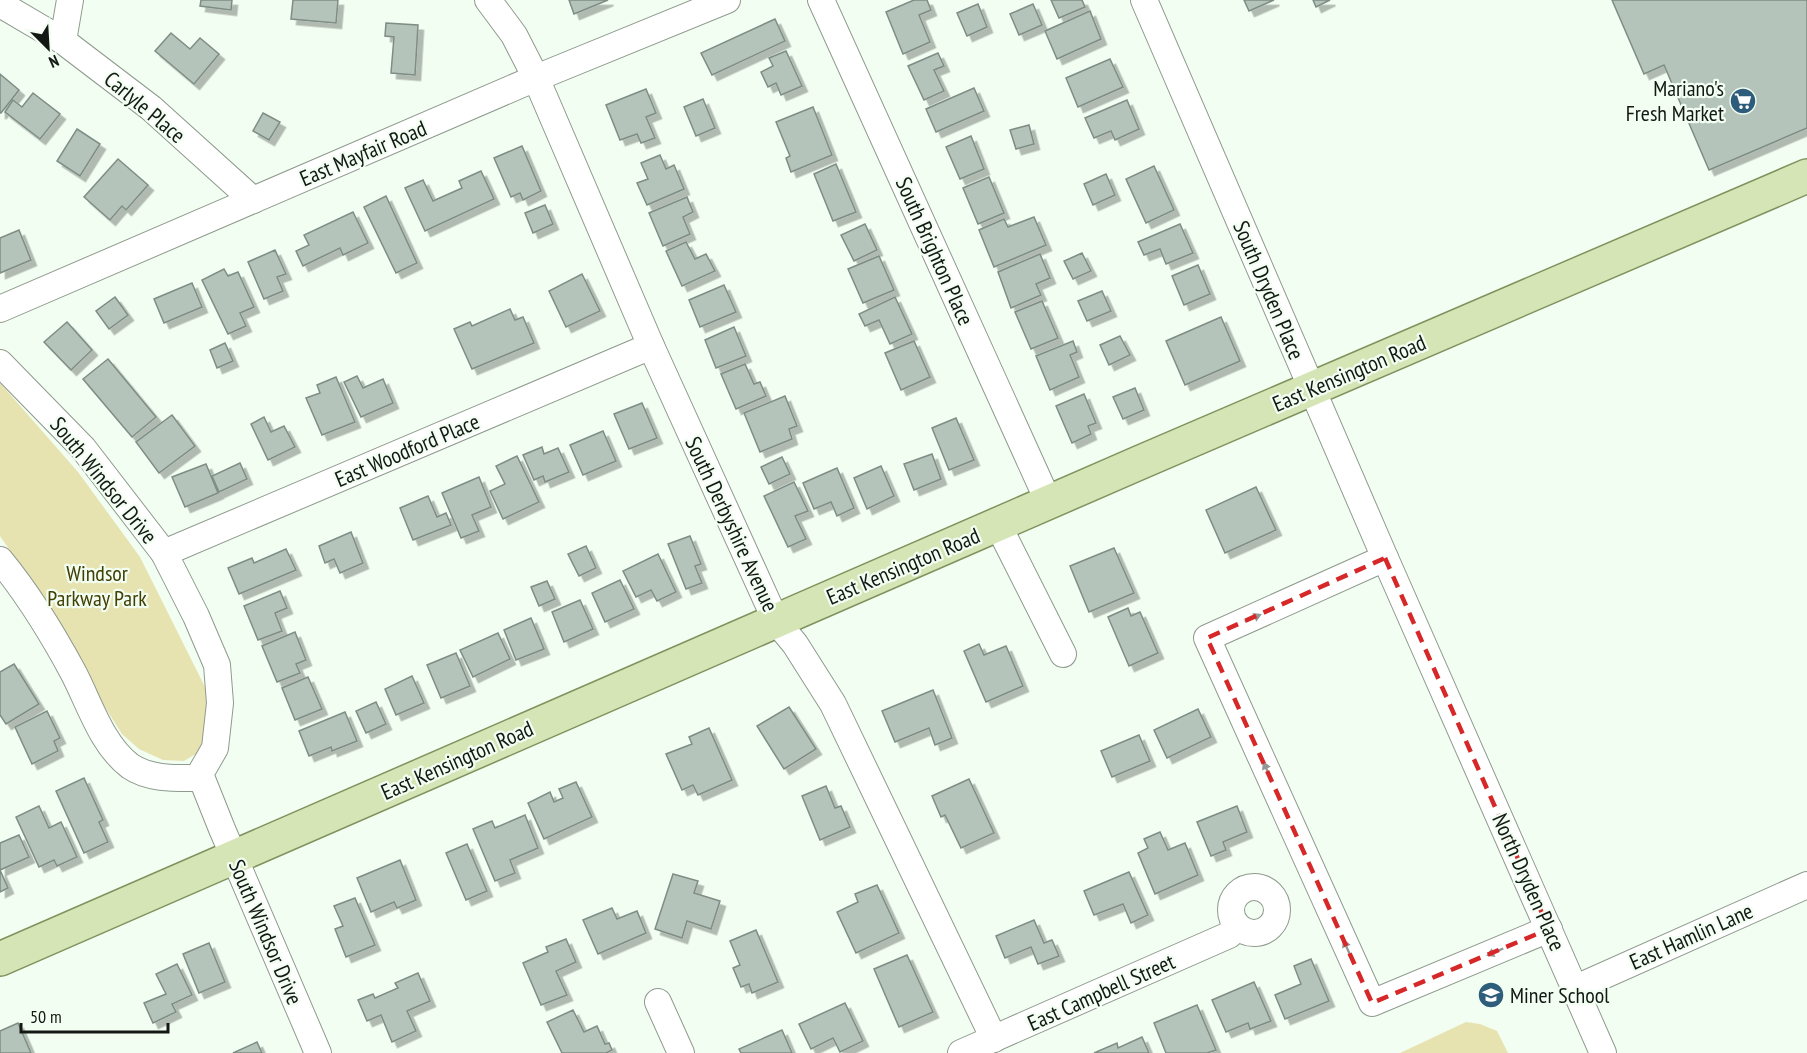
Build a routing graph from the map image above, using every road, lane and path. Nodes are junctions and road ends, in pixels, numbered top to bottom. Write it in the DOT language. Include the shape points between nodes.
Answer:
graph roads {
  1 [pos="70,0"];
  2 [pos="488,0"];
  3 [pos="726,0"];
  4 [pos="820,0"];
  5 [pos="1144,0"];
  6 [pos="0,4"];
  7 [pos="63,41"];
  8 [pos="536,78"];
  9 [pos="1807,176"];
  10 [pos="253,200"];
  11 [pos="0,309"];
  12 [pos="651,346"];
  13 [pos="0,363"];
  14 [pos="1312,389"];
  15 [pos="1048,503"];
  16 [pos="998,525"];
  17 [pos="164,554"];
  18 [pos="1385,558"];
  19 [pos="0,560"];
  20 [pos="776,621"];
  21 [pos="1063,654"];
  22 [pos="1454,711"];
  23 [pos="201,778"];
  24 [pos="234,858"];
  25 [pos="1807,885"];
  26 [pos="1238,927"];
  27 [pos="1550,929"];
  28 [pos="0,959"];
  29 [pos="1576,988"];
  30 [pos="658,1002"];
  31 [pos="994,1039"];
  32 [pos="318,1053"];
  33 [pos="681,1053"];
  34 [pos="962,1053"];
  35 [pos="1603,1053"];
  1 -- 7 [label="street"];
  2 -- 8 [label="street, South Derbyshire Avenue" via="514,35"];
  3 -- 8 [label="street, East Mayfair Road"];
  4 -- 15 [label="street, South Brighton Place"];
  5 -- 14 [label="street, South Dryden Place"];
  6 -- 7 [label="street, Carlyle Place"];
  7 -- 10 [label="street, Carlyle Place" via="151,108"];
  8 -- 10 [label="street, East Mayfair Road"];
  8 -- 12 [label="street, South Derbyshire Avenue"];
  9 -- 14 [label="main road, East Kensington Road"];
  10 -- 11 [label="street, East Mayfair Road"];
  12 -- 17 [label="street, East Woodford Place"];
  12 -- 20 [label="street, South Derbyshire Avenue"];
  13 -- 17 [label="street, South Windsor Drive" via="83,448"];
  14 -- 15 [label="main road, East Kensington Road"];
  14 -- 18 [label="street, South Dryden Place"];
  15 -- 16 [label="main road, East Kensington Road"];
  16 -- 20 [label="main road, East Kensington Road"];
  16 -- 21 [label="street"];
  17 -- 23 [label="street, South Windsor Drive" via="217,665 220,703 215,748"];
  18 -- 22 [label="street, South Dryden Place"];
  27 -- 18 [label="street, one-way" via="1372,1003 1207,638"];
  19 -- 23 [label="street" via="20,584 72,670 110,745 131,766 164,778"];
  20 -- 24 [label="main road, East Kensington Road"];
  20 -- 31 [label="street, South Derbyshire Avenue" via="833,704"];
  22 -- 27 [label="street, North Dryden Place"];
  23 -- 24 [label="street, South Windsor Drive"];
  24 -- 28 [label="main road, East Kensington Road"];
  24 -- 32 [label="street, South Windsor Drive"];
  25 -- 29 [label="street, East Hamlin Lane"];
  26 -- 31 [label="street, East Campbell Street" via="1229,935"];
  27 -- 29 [label="street, North Dryden Place"];
  29 -- 35 [label="street, North Dryden Place"];
  30 -- 33 [label="street"];
  31 -- 34 [label="street, East Campbell Street"];
}
